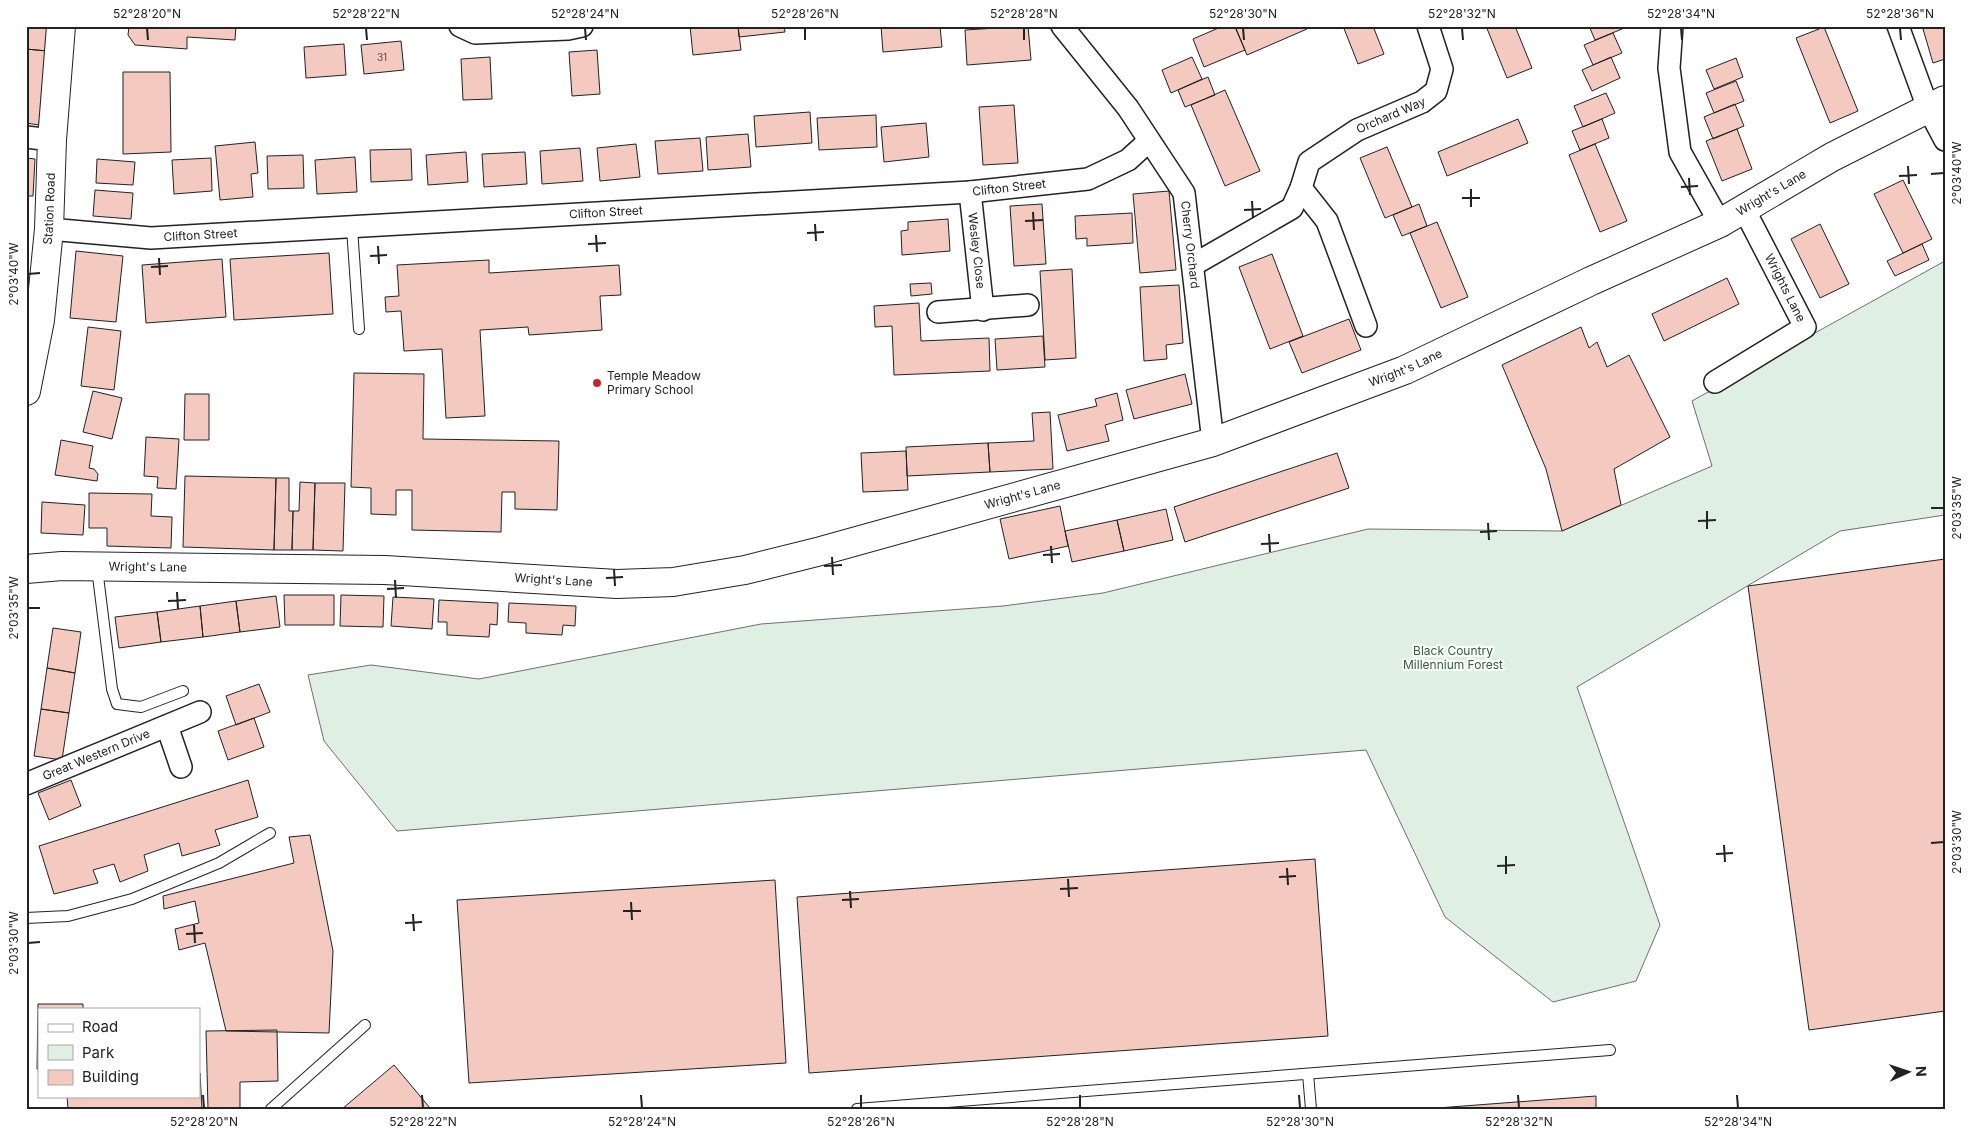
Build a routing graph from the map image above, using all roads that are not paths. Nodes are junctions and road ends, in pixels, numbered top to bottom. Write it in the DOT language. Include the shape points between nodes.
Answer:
graph roads {
  1 [pos="61,26"];
  2 [pos="460,26"];
  3 [pos="582,26"];
  4 [pos="1062,26"];
  5 [pos="1428,26"];
  6 [pos="1672,26"];
  7 [pos="1898,26"];
  8 [pos="1936,104"];
  9 [pos="39,139"];
  10 [pos="1945,140"];
  11 [pos="1150,141"];
  12 [pos="1302,188"];
  13 [pos="970,192"];
  14 [pos="1744,210"];
  15 [pos="1720,223"];
  16 [pos="352,228"];
  17 [pos="49,229"];
  18 [pos="1193,265"];
  19 [pos="1028,305"];
  20 [pos="983,310"];
  21 [pos="938,312"];
  22 [pos="1366,326"];
  23 [pos="359,329"];
  24 [pos="1715,382"];
  25 [pos="26,391"];
  26 [pos="1213,442"];
  27 [pos="97,567"];
  28 [pos="26,569"];
  29 [pos="184,691"];
  30 [pos="200,712"];
  31 [pos="167,726"];
  32 [pos="181,767"];
  33 [pos="26,784"];
  34 [pos="270,832"];
  35 [pos="26,918"];
  36 [pos="365,1025"];
  37 [pos="1610,1050"];
  38 [pos="1308,1074"];
  39 [pos="271,1109"];
  40 [pos="857,1109"];
  41 [pos="1312,1109"];
  1 -- 9 [label="street, Station Road"];
  2 -- 3 [label="street" via="475,33"];
  4 -- 11 [label="street, Cherry Orchard" via="1128,108"];
  5 -- 12 [label="street, Orchard Way" via="1442,69 1436,92 1422,102 1357,130 1309,162"];
  6 -- 15 [label="street" via="1669,68 1680,152"];
  7 -- 8 [label="street"];
  8 -- 10 [label="street"];
  8 -- 14 [label="street, Wright's Lane" via="1832,157"];
  9 -- 17 [label="street, Station Road"];
  11 -- 13 [label="street, Clifton Street" via="1128,160 1088,179"];
  11 -- 18 [label="street, Cherry Orchard" via="1184,193"];
  12 -- 18 [label="street, Orchard Way" via="1292,208"];
  12 -- 22 [label="street" via="1327,221"];
  13 -- 16 [label="street, Clifton Street"];
  13 -- 20 [label="street, Wesley Close"];
  14 -- 15 [label="street, Wright's Lane"];
  14 -- 24 [label="street, Wrights Lane" via="1804,327"];
  15 -- 26 [label="street, Wright's Lane" via="1405,370"];
  16 -- 17 [label="street, Clifton Street" via="151,238"];
  16 -- 23 [label="lane"];
  17 -- 25 [label="street, Station Road" via="40,320"];
  18 -- 26 [label="street, Cherry Orchard"];
  19 -- 20 [label="street"];
  20 -- 21 [label="street"];
  26 -- 27 [label="street, Wright's Lane" via="821,551 745,570 673,582 616,584 385,570"];
  27 -- 28 [label="street, Wright's Lane"];
  27 -- 29 [label="lane" via="112,689 117,704 141,707"];
  30 -- 31 [label="street, Great Western Drive"];
  31 -- 32 [label="street, Great Western Drive"];
  31 -- 33 [label="street, Great Western Drive"];
  34 -- 35 [label="lane" via="219,863 132,898 68,916"];
  36 -- 39 [label="lane"];
  37 -- 38 [label="lane"];
  38 -- 40 [label="lane"];
  38 -- 41 [label="lane"];
}
